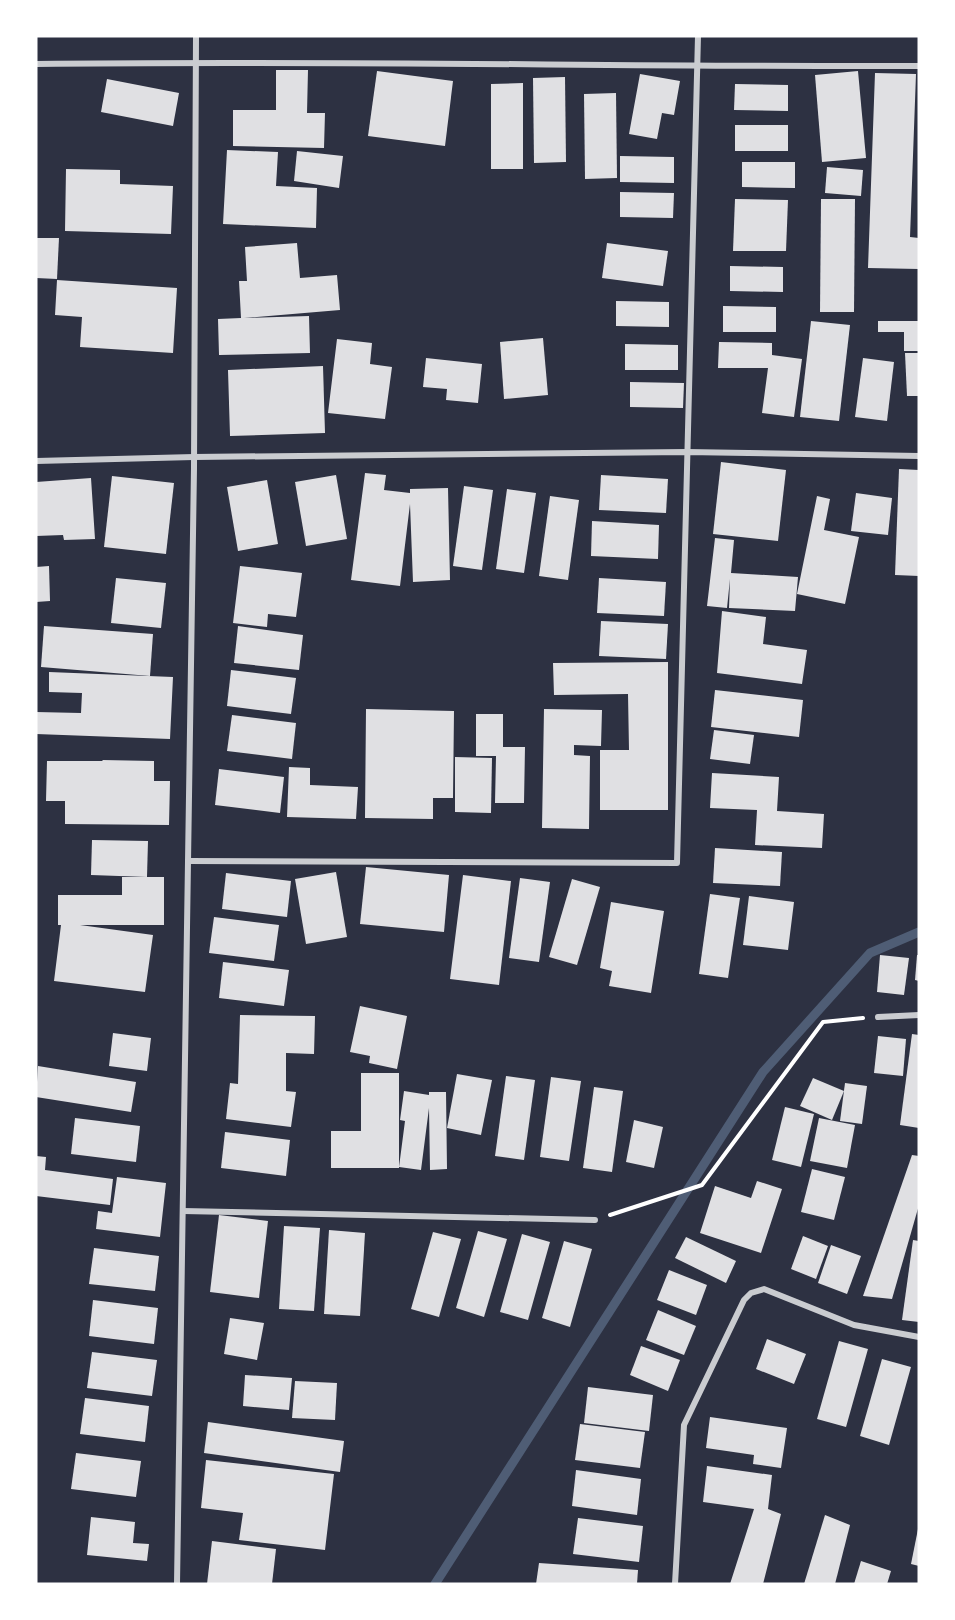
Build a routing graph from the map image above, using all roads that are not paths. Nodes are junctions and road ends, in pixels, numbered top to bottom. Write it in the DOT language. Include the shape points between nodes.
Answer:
graph roads {
  1 [pos="196,36"];
  2 [pos="698,36"];
  3 [pos="196,62"];
  4 [pos="36,64"];
  5 [pos="919,66"];
  6 [pos="697,67"];
  7 [pos="687,452"];
  8 [pos="919,456"];
  9 [pos="194,457"];
  10 [pos="36,460"];
  11 [pos="188,861"];
  12 [pos="919,1014"];
  13 [pos="878,1017"];
  14 [pos="183,1212"];
  15 [pos="595,1220"];
  16 [pos="919,1337"];
  17 [pos="177,1584"];
  18 [pos="675,1584"];
  1 -- 3 [label="street"];
  2 -- 6 [label="street"];
  3 -- 4 [label="street"];
  3 -- 6 [label="street"];
  3 -- 9 [label="street"];
  5 -- 6 [label="street"];
  6 -- 7 [label="street"];
  7 -- 8 [label="street"];
  7 -- 9 [label="street"];
  7 -- 11 [label="street" via="677,863"];
  9 -- 10 [label="street"];
  9 -- 11 [label="street"];
  11 -- 14 [label="street"];
  12 -- 13 [label="street"];
  14 -- 15 [label="street"];
  14 -- 17 [label="street"];
  16 -- 18 [label="street" via="854,1325 764,1289 744,1300 684,1425"];
}
